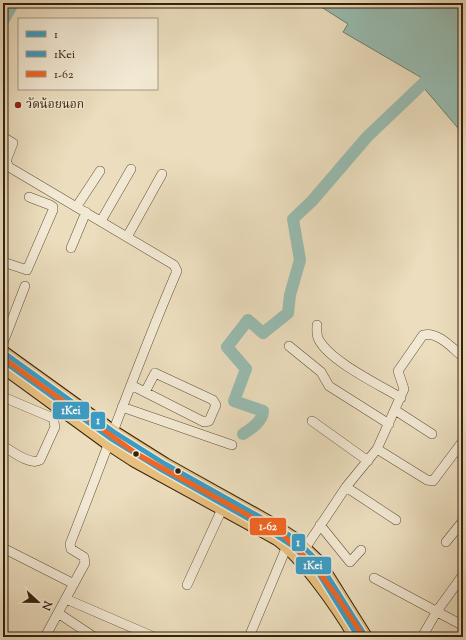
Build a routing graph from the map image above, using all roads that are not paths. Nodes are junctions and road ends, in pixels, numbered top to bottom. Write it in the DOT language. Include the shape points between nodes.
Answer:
graph roads {
  1 [pos="3,137"];
  2 [pos="130,169"];
  3 [pos="100,171"];
  4 [pos="162,174"];
  5 [pos="29,197"];
  6 [pos="77,206"];
  7 [pos="86,212"];
  8 [pos="101,221"];
  9 [pos="127,237"];
  10 [pos="71,248"];
  11 [pos="3,262"];
  12 [pos="25,286"];
  13 [pos="317,325"];
  14 [pos="3,343"];
  15 [pos="289,346"];
  16 [pos="3,352"];
  17 [pos="463,357"];
  18 [pos="3,367"];
  19 [pos="130,386"];
  20 [pos="37,392"];
  21 [pos="145,392"];
  22 [pos="3,397"];
  23 [pos="402,398"];
  24 [pos="122,407"];
  25 [pos="32,408"];
  26 [pos="396,410"];
  27 [pos="312,421"];
  28 [pos="389,424"];
  29 [pos="114,432"];
  30 [pos="432,434"];
  31 [pos="463,441"];
  32 [pos="110,445"];
  33 [pos="232,445"];
  34 [pos="3,446"];
  35 [pos="378,449"];
  36 [pos="368,461"];
  37 [pos="346,487"];
  38 [pos="222,509"];
  39 [pos="245,514"];
  40 [pos="396,520"];
  41 [pos="463,521"];
  42 [pos="320,525"];
  43 [pos="267,527"];
  44 [pos="446,542"];
  45 [pos="287,546"];
  46 [pos="306,547"];
  47 [pos="3,548"];
  48 [pos="361,550"];
  49 [pos="463,575"];
  50 [pos="374,578"];
  51 [pos="74,584"];
  52 [pos="187,585"];
  53 [pos="66,598"];
  54 [pos="437,611"];
  55 [pos="58,613"];
  56 [pos="460,624"];
  57 [pos="45,637"];
  58 [pos="94,637"];
  59 [pos="154,637"];
  60 [pos="249,637"];
  61 [pos="354,637"];
  62 [pos="366,637"];
  63 [pos="422,637"];
  1 -- 6 [label="street" via="12,143 6,161 9,167"];
  2 -- 8 [label="street"];
  3 -- 6 [label="street"];
  4 -- 9 [label="street"];
  5 -- 11 [label="street" via="50,205 53,210 28,270"];
  6 -- 7 [label="street"];
  7 -- 8 [label="street"];
  7 -- 10 [label="street"];
  8 -- 9 [label="street"];
  9 -- 19 [label="street" via="176,267 177,272"];
  12 -- 14 [label="street"];
  13 -- 23 [label="street" via="317,335 325,348 348,367"];
  15 -- 28 [label="street" via="321,372 328,386"];
  16 -- 29 [label="main road"];
  17 -- 23 [label="street" via="438,336 422,335 398,370 404,385"];
  18 -- 20 [label="main road"];
  19 -- 21 [label="street"];
  19 -- 24 [label="street"];
  20 -- 25 [label="street"];
  20 -- 32 [label="main road"];
  21 -- 21 [label="street" via="204,422 208,421 216,405 213,400 155,373"];
  22 -- 25 [label="street"];
  23 -- 26 [label="street"];
  24 -- 29 [label="street"];
  24 -- 33 [label="street"];
  25 -- 34 [label="street" via="53,418 55,422 40,460 31,462"];
  26 -- 28 [label="street"];
  26 -- 30 [label="street"];
  27 -- 36 [label="street"];
  28 -- 35 [label="street"];
  29 -- 32 [label="street"];
  29 -- 39 [label="main road"];
  31 -- 35 [label="street" via="432,480 427,480"];
  32 -- 38 [label="main road"];
  32 -- 51 [label="street" via="70,544 70,549 86,559"];
  35 -- 36 [label="street"];
  36 -- 37 [label="street"];
  37 -- 40 [label="street"];
  37 -- 42 [label="street"];
  38 -- 39 [label="main road"];
  38 -- 52 [label="street"];
  39 -- 43 [label="main road"];
  41 -- 44 [label="street"];
  42 -- 46 [label="street"];
  42 -- 48 [label="street" via="350,562"];
  43 -- 45 [label="main road"];
  43 -- 46 [label="main road"];
  45 -- 60 [label="street"];
  45 -- 61 [label="main road" via="309,571"];
  46 -- 62 [label="main road" via="319,562"];
  47 -- 51 [label="street"];
  49 -- 54 [label="street"];
  50 -- 54 [label="street"];
  51 -- 53 [label="street"];
  53 -- 55 [label="street"];
  53 -- 59 [label="street"];
  54 -- 56 [label="street"];
  54 -- 63 [label="street"];
  55 -- 57 [label="street"];
  55 -- 58 [label="street"];
}
